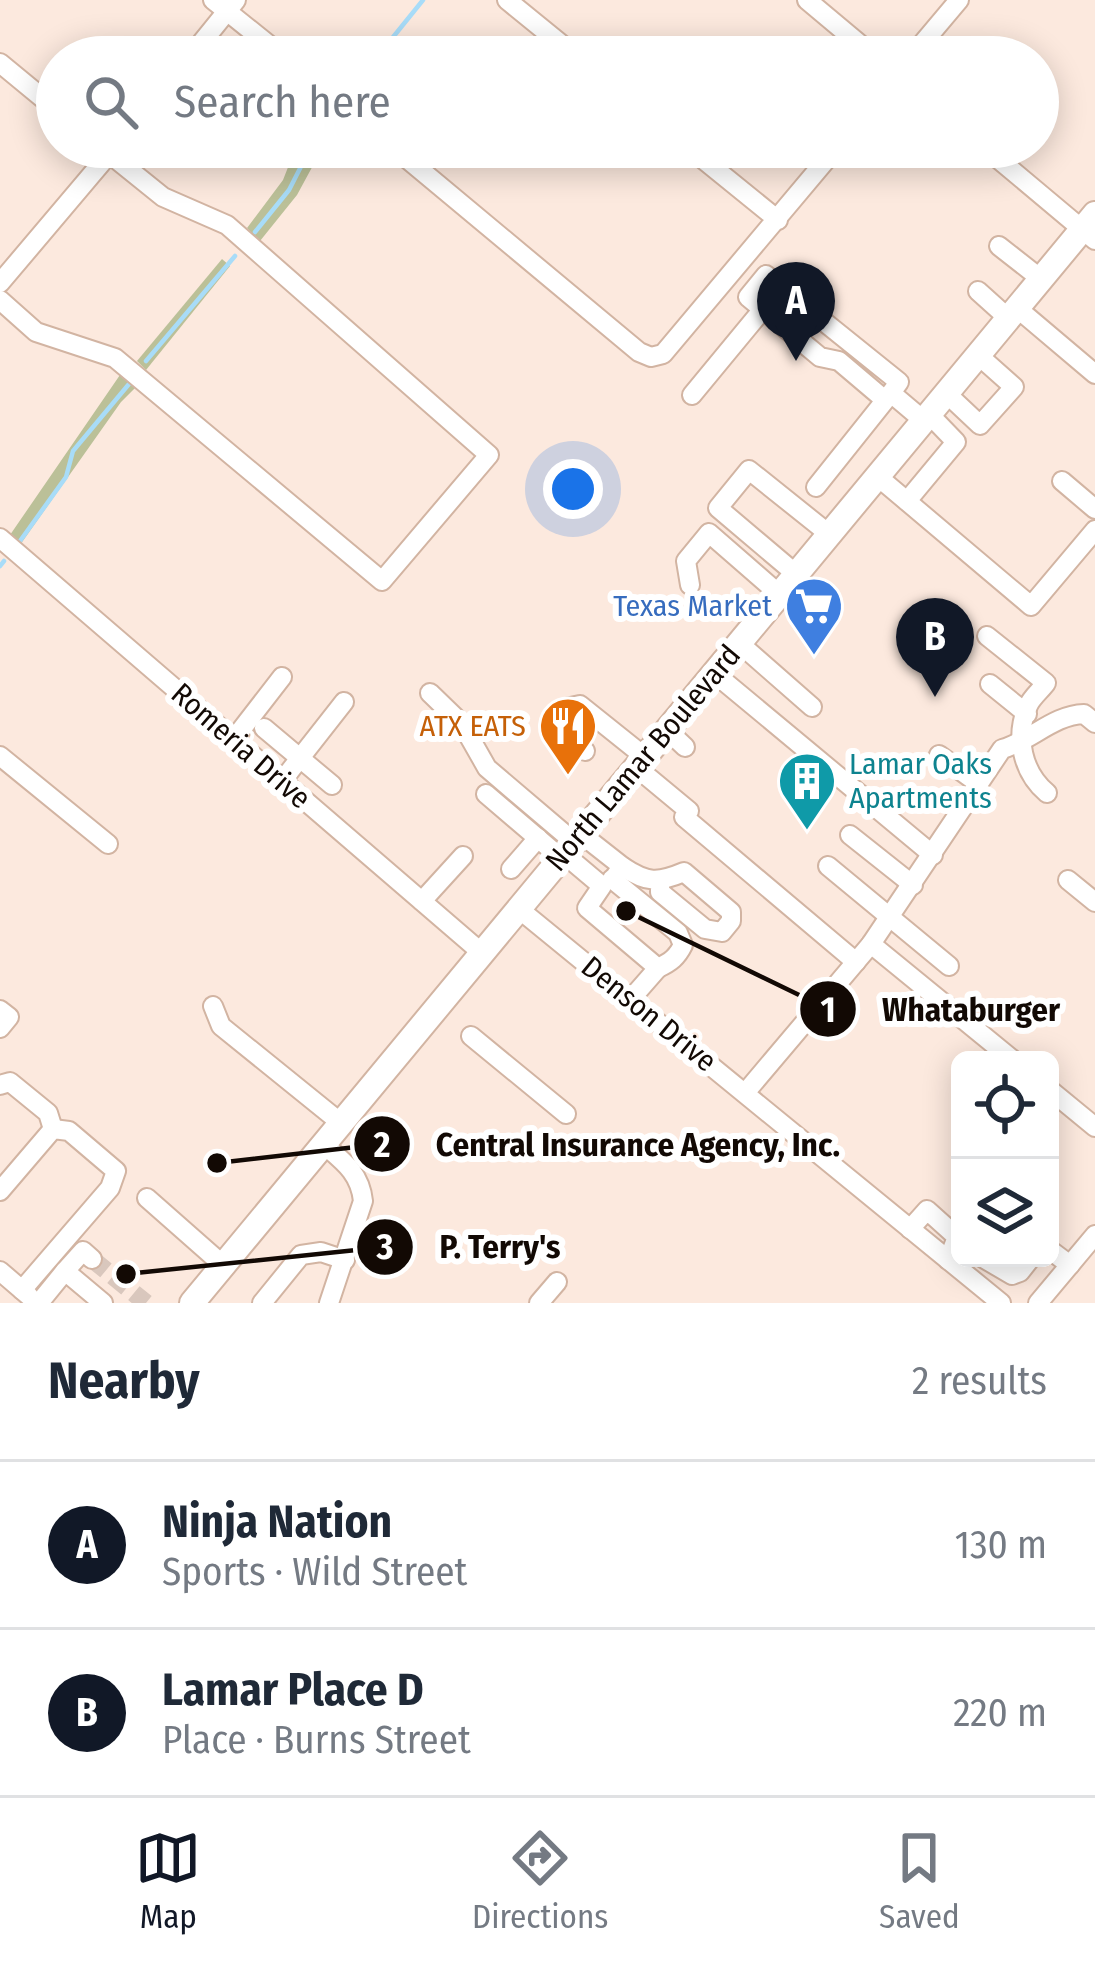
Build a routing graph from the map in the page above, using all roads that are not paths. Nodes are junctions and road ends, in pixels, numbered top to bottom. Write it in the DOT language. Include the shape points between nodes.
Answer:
graph roads {
  1 [pos="507,0"];
  2 [pos="807,0"];
  3 [pos="958,0"];
  4 [pos="226,4"];
  5 [pos="204,36"];
  6 [pos="261,36"];
  7 [pos="551,36"];
  8 [pos="849,36"];
  9 [pos="928,36"];
  10 [pos="0,63"];
  11 [pos="36,93"];
  12 [pos="94,168"];
  13 [pos="130,168"];
  14 [pos="418,168"];
  15 [pos="714,168"];
  16 [pos="820,168"];
  17 [pos="1009,168"];
  18 [pos="1044,168"];
  19 [pos="1030,185"];
  20 [pos="778,220"];
  21 [pos="1091,228"];
  22 [pos="999,246"];
  23 [pos="736,269"];
  24 [pos="1041,279"];
  25 [pos="0,283"];
  26 [pos="758,284"];
  27 [pos="978,291"];
  28 [pos="0,300"];
  29 [pos="763,309"];
  30 [pos="1012,313"];
  31 [pos="978,355"];
  32 [pos="1095,374"];
  33 [pos="946,393"];
  34 [pos="692,394"];
  35 [pos="888,396"];
  36 [pos="926,417"];
  37 [pos="877,476"];
  38 [pos="1062,481"];
  39 [pos="816,487"];
  40 [pos="907,501"];
  41 [pos="1095,509"];
  42 [pos="1095,530"];
  43 [pos="829,534"];
  44 [pos="0,538"];
  45 [pos="796,574"];
  46 [pos="689,585"];
  47 [pos="779,595"];
  48 [pos="987,635"];
  49 [pos="739,643"];
  50 [pos="714,674"];
  51 [pos="282,677"];
  52 [pos="990,684"];
  53 [pos="430,693"];
  54 [pos="344,702"];
  55 [pos="812,707"];
  56 [pos="1027,714"];
  57 [pos="1095,724"];
  58 [pos="264,728"];
  59 [pos="234,740"];
  60 [pos="1022,744"];
  61 [pos="585,752"];
  62 [pos="939,755"];
  63 [pos="0,756"];
  64 [pos="299,758"];
  65 [pos="640,762"];
  66 [pos="282,781"];
  67 [pos="979,784"];
  68 [pos="332,785"];
  69 [pos="1047,793"];
  70 [pos="486,794"];
  71 [pos="850,835"];
  72 [pos="538,838"];
  73 [pos="108,844"];
  74 [pos="570,847"];
  75 [pos="932,854"];
  76 [pos="463,856"];
  77 [pos="828,866"];
  78 [pos="511,869"];
  79 [pos="612,877"];
  80 [pos="1068,880"];
  81 [pos="660,883"];
  82 [pos="913,885"];
  83 [pos="422,902"];
  84 [pos="1095,902"];
  85 [pos="519,908"];
  86 [pos="891,916"];
  87 [pos="871,944"];
  88 [pos="482,953"];
  89 [pos="856,962"];
  90 [pos="949,966"];
  91 [pos="658,968"];
  92 [pos="630,1000"];
  93 [pos="213,1006"];
  94 [pos="0,1010"];
  95 [pos="0,1028"];
  96 [pos="471,1036"];
  97 [pos="1002,1051"];
  98 [pos="0,1085"];
  99 [pos="745,1093"];
  100 [pos="1059,1097"];
  101 [pos="566,1114"];
  102 [pos="340,1123"];
  103 [pos="1095,1127"];
  104 [pos="53,1129"];
  105 [pos="323,1144"];
  106 [pos="0,1191"];
  107 [pos="148,1198"];
  108 [pos="910,1229"];
  109 [pos="951,1229"];
  110 [pos="1095,1235"];
  111 [pos="951,1253"];
  112 [pos="1059,1256"];
  113 [pos="92,1259"];
  114 [pos="344,1260"];
  115 [pos="948,1260"];
  116 [pos="1070,1264"];
  117 [pos="223,1265"];
  118 [pos="994,1267"];
  119 [pos="1024,1267"];
  120 [pos="0,1271"];
  121 [pos="65,1271"];
  122 [pos="1002,1273"];
  123 [pos="557,1282"];
  124 [pos="993,1296"];
  125 [pos="33,1299"];
  126 [pos="104,1303"];
  127 [pos="192,1303"];
  128 [pos="262,1303"];
  129 [pos="329,1303"];
  130 [pos="538,1303"];
  131 [pos="1039,1303"];
  1 -- 7 [label="street"];
  2 -- 8 [label="street"];
  3 -- 9 [label="street"];
  4 -- 5 [label="street"];
  4 -- 6 [label="street"];
  10 -- 11 [label="street"];
  12 -- 25 [label="street"];
  13 -- 28 [label="street" via="163,197 227,225 489,455 382,580 115,358 36,332"];
  14 -- 23 [label="street" via="651,357 664,354"];
  15 -- 20 [label="street"];
  16 -- 20 [label="street"];
  17 -- 19 [label="street"];
  18 -- 19 [label="street"];
  19 -- 21 [label="street"];
  20 -- 23 [label="street"];
  21 -- 24 [label="main road, North Lamar Boulevard"];
  22 -- 24 [label="street"];
  23 -- 26 [label="street"];
  24 -- 30 [label="main road, North Lamar Boulevard"];
  26 -- 29 [label="street" via="748,297"];
  26 -- 35 [label="street" via="766,274 899,382"];
  27 -- 30 [label="street"];
  29 -- 34 [label="street"];
  29 -- 35 [label="street" via="820,357"];
  30 -- 31 [label="main road, North Lamar Boulevard"];
  30 -- 32 [label="street"];
  31 -- 33 [label="main road, North Lamar Boulevard"];
  31 -- 33 [label="street" via="1014,387 980,424"];
  33 -- 36 [label="main road, North Lamar Boulevard"];
  35 -- 36 [label="street"];
  35 -- 39 [label="street"];
  36 -- 37 [label="main road, North Lamar Boulevard"];
  36 -- 40 [label="street" via="956,442"];
  37 -- 40 [label="street"];
  37 -- 43 [label="main road, North Lamar Boulevard"];
  38 -- 41 [label="street"];
  40 -- 42 [label="street" via="1031,607"];
  43 -- 45 [label="main road, North Lamar Boulevard"];
  43 -- 45 [label="street" via="749,470 718,508"];
  44 -- 59 [label="street, Romeria Drive"];
  45 -- 47 [label="main road, North Lamar Boulevard"];
  46 -- 47 [label="street" via="686,561 709,533"];
  47 -- 49 [label="main road, North Lamar Boulevard"];
  48 -- 56 [label="street" via="1046,683"];
  49 -- 50 [label="main road, North Lamar Boulevard"];
  49 -- 55 [label="street"];
  50 -- 65 [label="main road, North Lamar Boulevard" via="676,739"];
  50 -- 75 [label="street" via="749,716"];
  51 -- 59 [label="street"];
  52 -- 56 [label="street"];
  53 -- 74 [label="street" via="463,724 487,767"];
  54 -- 64 [label="street"];
  56 -- 60 [label="street"];
  57 -- 60 [label="street" via="1071,715"];
  58 -- 64 [label="street"];
  59 -- 66 [label="street, Romeria Drive"];
  60 -- 67 [label="street" via="1002,749"];
  60 -- 69 [label="street" via="1029,778"];
  61 -- 65 [label="street" via="554,724 566,708 580,705"];
  62 -- 67 [label="street"];
  63 -- 73 [label="street"];
  64 -- 66 [label="street"];
  64 -- 68 [label="street"];
  65 -- 74 [label="main road, North Lamar Boulevard"];
  65 -- 89 [label="street" via="689,811 684,817"];
  66 -- 83 [label="street, Romeria Drive"];
  67 -- 75 [label="street"];
  70 -- 72 [label="street"];
  71 -- 82 [label="street"];
  72 -- 74 [label="street"];
  72 -- 78 [label="street"];
  74 -- 79 [label="street"];
  74 -- 79 [label="street"];
  74 -- 85 [label="main road, North Lamar Boulevard"];
  75 -- 82 [label="street"];
  76 -- 83 [label="street"];
  77 -- 86 [label="street"];
  79 -- 81 [label="street"];
  79 -- 91 [label="street" via="587,908"];
  79 -- 91 [label="street" via="678,933 680,950"];
  80 -- 84 [label="street"];
  82 -- 86 [label="street"];
  83 -- 88 [label="street, Romeria Drive"];
  85 -- 88 [label="main road, North Lamar Boulevard"];
  85 -- 92 [label="street, Denson Drive"];
  86 -- 87 [label="street"];
  86 -- 90 [label="street"];
  87 -- 89 [label="street"];
  87 -- 97 [label="street"];
  88 -- 102 [label="main road, North Lamar Boulevard"];
  89 -- 99 [label="street"];
  91 -- 92 [label="street"];
  92 -- 99 [label="street, Denson Drive"];
  93 -- 102 [label="street" via="221,1026"];
  94 -- 95 [label="street" via="9,1017"];
  96 -- 101 [label="street"];
  98 -- 104 [label="street" via="10,1082 48,1113"];
  99 -- 108 [label="street, Denson Drive"];
  100 -- 103 [label="street"];
  102 -- 105 [label="main road, North Lamar Boulevard"];
  104 -- 106 [label="street"];
  104 -- 125 [label="street" via="69,1132 116,1172"];
  105 -- 114 [label="street" via="362,1184"];
  105 -- 117 [label="main road, North Lamar Boulevard"];
  107 -- 117 [label="street"];
  108 -- 109 [label="street" via="927,1210"];
  108 -- 115 [label="street, Denson Drive"];
  110 -- 116 [label="street"];
  111 -- 115 [label="street"];
  112 -- 116 [label="street"];
  113 -- 121 [label="street" via="83,1251"];
  114 -- 128 [label="street" via="301,1255"];
  114 -- 129 [label="street"];
  115 -- 124 [label="street, Denson Drive"];
  116 -- 131 [label="street"];
  117 -- 127 [label="main road, North Lamar Boulevard"];
  118 -- 122 [label="street"];
  119 -- 122 [label="street"];
  120 -- 125 [label="street"];
  121 -- 125 [label="street"];
  121 -- 126 [label="street"];
  122 -- 124 [label="street"];
  123 -- 130 [label="street"];
}
